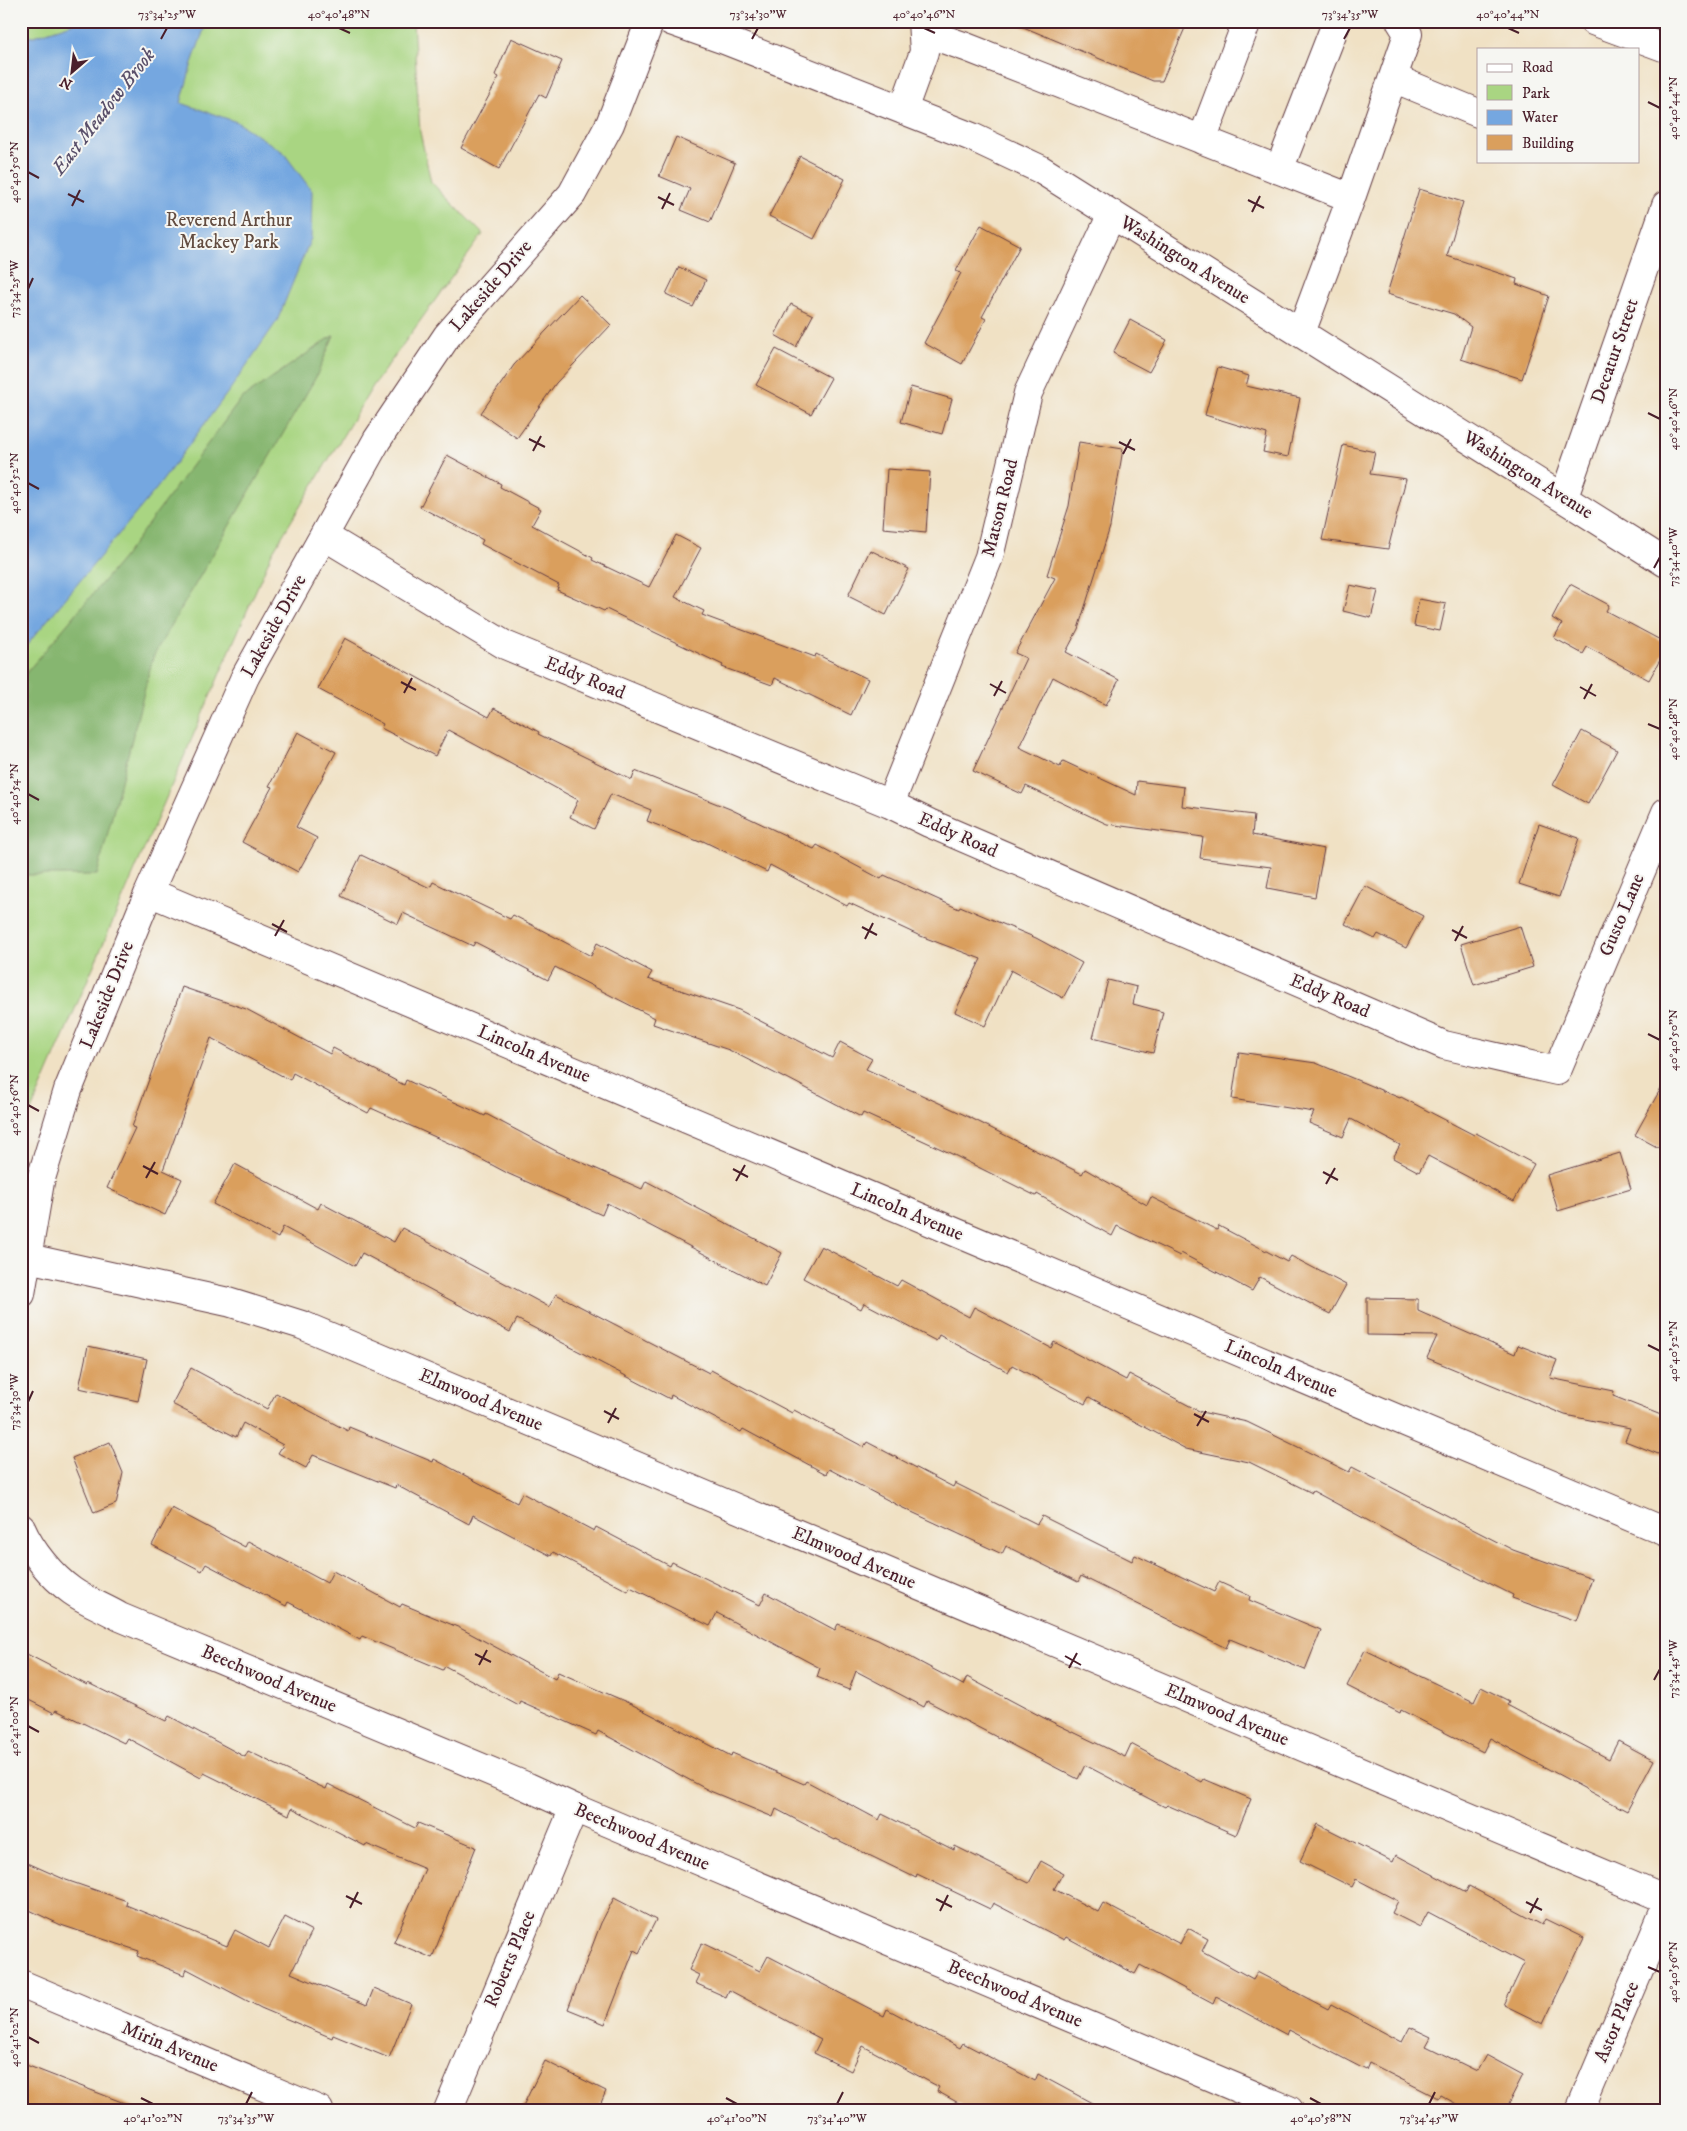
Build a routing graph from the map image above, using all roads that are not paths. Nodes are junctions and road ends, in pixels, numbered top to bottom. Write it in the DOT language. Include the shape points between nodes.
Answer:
graph roads {
  1 [pos="650,21"];
  2 [pos="671,21"];
  3 [pos="1247,21"];
  4 [pos="1337,21"];
  5 [pos="1400,21"];
  6 [pos="1593,21"];
  7 [pos="922,26"];
  8 [pos="1666,48"];
  9 [pos="1393,78"];
  10 [pos="904,110"];
  11 [pos="1477,113"];
  12 [pos="1202,140"];
  13 [pos="1279,170"];
  14 [pos="1351,198"];
  15 [pos="1666,205"];
  16 [pos="1112,214"];
  17 [pos="1301,333"];
  18 [pos="1564,497"];
  19 [pos="324,536"];
  20 [pos="1666,562"];
  21 [pos="890,804"];
  22 [pos="1666,812"];
  23 [pos="149,892"];
  24 [pos="1579,1019"];
  25 [pos="28,1258"];
  26 [pos="21,1294"];
  27 [pos="21,1528"];
  28 [pos="1666,1532"];
  29 [pos="574,1808"];
  30 [pos="1666,1900"];
  31 [pos="1666,1907"];
  32 [pos="21,1984"];
  33 [pos="319,2110"];
  34 [pos="448,2110"];
  35 [pos="1289,2110"];
  36 [pos="1580,2110"];
  1 -- 19 [label="street, Lakeside Drive" via="610,124 572,194 447,336 377,440"];
  2 -- 10 [label="street, Washington Avenue"];
  3 -- 12 [label="street"];
  4 -- 13 [label="street"];
  5 -- 9 [label="street" via="1408,34"];
  6 -- 8 [label="street"];
  7 -- 10 [label="street" via="924,52"];
  7 -- 12 [label="street" via="966,47"];
  9 -- 11 [label="street"];
  9 -- 14 [label="street"];
  10 -- 16 [label="street, Washington Avenue" via="1040,169"];
  12 -- 13 [label="street"];
  13 -- 14 [label="street"];
  14 -- 17 [label="street"];
  15 -- 18 [label="street, Decatur Street"];
  16 -- 17 [label="street, Washington Avenue"];
  16 -- 21 [label="street, Matson Road" via="1028,393 989,557"];
  17 -- 18 [label="street, Washington Avenue"];
  18 -- 20 [label="street, Washington Avenue"];
  19 -- 21 [label="street, Eddy Road" via="505,644"];
  19 -- 23 [label="street, Lakeside Drive" via="245,677"];
  21 -- 24 [label="street, Eddy Road" via="1444,1045 1557,1071"];
  22 -- 24 [label="street, Gusto Lane"];
  23 -- 25 [label="street, Lakeside Drive" via="68,1090 40,1182"];
  23 -- 28 [label="street, Lincoln Avenue"];
  25 -- 26 [label="street, Lakeside Drive"];
  25 -- 30 [label="street, Elmwood Avenue" via="228,1302 302,1325"];
  27 -- 29 [label="street, Beechwood Avenue" via="50,1572 72,1591 120,1616"];
  29 -- 34 [label="street, Roberts Place"];
  29 -- 35 [label="street, Beechwood Avenue"];
  31 -- 36 [label="street, Astor Place"];
  32 -- 33 [label="street, Mirin Avenue"];
}
